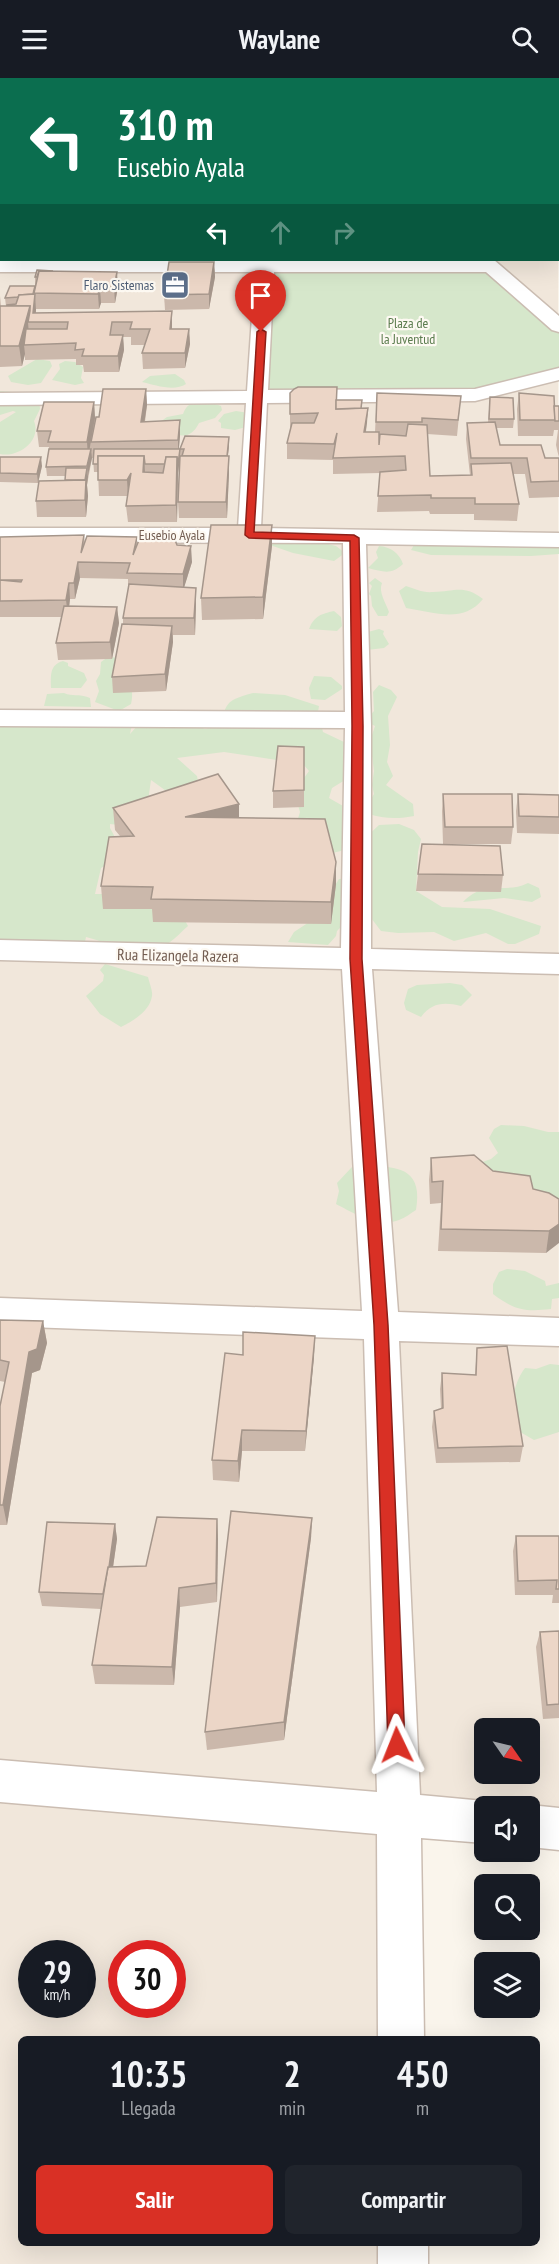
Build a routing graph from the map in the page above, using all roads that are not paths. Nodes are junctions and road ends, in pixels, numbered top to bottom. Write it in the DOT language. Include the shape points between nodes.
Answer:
graph roads {
  1 [pos="487,263"];
  2 [pos="0,266"];
  3 [pos="265,267"];
  4 [pos="559,326"];
  5 [pos="559,374"];
  6 [pos="257,397"];
  7 [pos="0,399"];
  8 [pos="0,535"];
  9 [pos="249,535"];
  10 [pos="354,538"];
  11 [pos="559,540"];
  12 [pos="0,718"];
  13 [pos="357,720"];
  14 [pos="0,950"];
  15 [pos="356,959"];
  16 [pos="559,964"];
  17 [pos="0,1312"];
  18 [pos="381,1325"];
  19 [pos="559,1332"];
  20 [pos="0,1781"];
  21 [pos="399,1815"];
  22 [pos="474,1821"];
  23 [pos="540,1827"];
  24 [pos="559,1829"];
  25 [pos="401,2036"];
  26 [pos="403,2246"];
  27 [pos="403,2264"];
  1 -- 3 [label="street"];
  1 -- 4 [label="street"];
  2 -- 3 [label="street"];
  3 -- 6 [label="street"];
  5 -- 6 [label="street" via="475,394"];
  6 -- 7 [label="street"];
  6 -- 9 [label="street"];
  8 -- 9 [label="street, Eusebio Ayala"];
  9 -- 10 [label="street, Eusebio Ayala"];
  10 -- 11 [label="street, Eusebio Ayala"];
  10 -- 13 [label="street"];
  12 -- 13 [label="street"];
  13 -- 15 [label="street"];
  14 -- 15 [label="street, Rua Elizangela Razera"];
  15 -- 16 [label="street, Rua Elizangela Razera"];
  15 -- 18 [label="street"];
  17 -- 18 [label="street"];
  18 -- 19 [label="street"];
  18 -- 21 [label="street"];
  20 -- 21 [label="street"];
  21 -- 22 [label="street"];
  21 -- 25 [label="street"];
  23 -- 24 [label="street"];
  26 -- 27 [label="street"];
}
